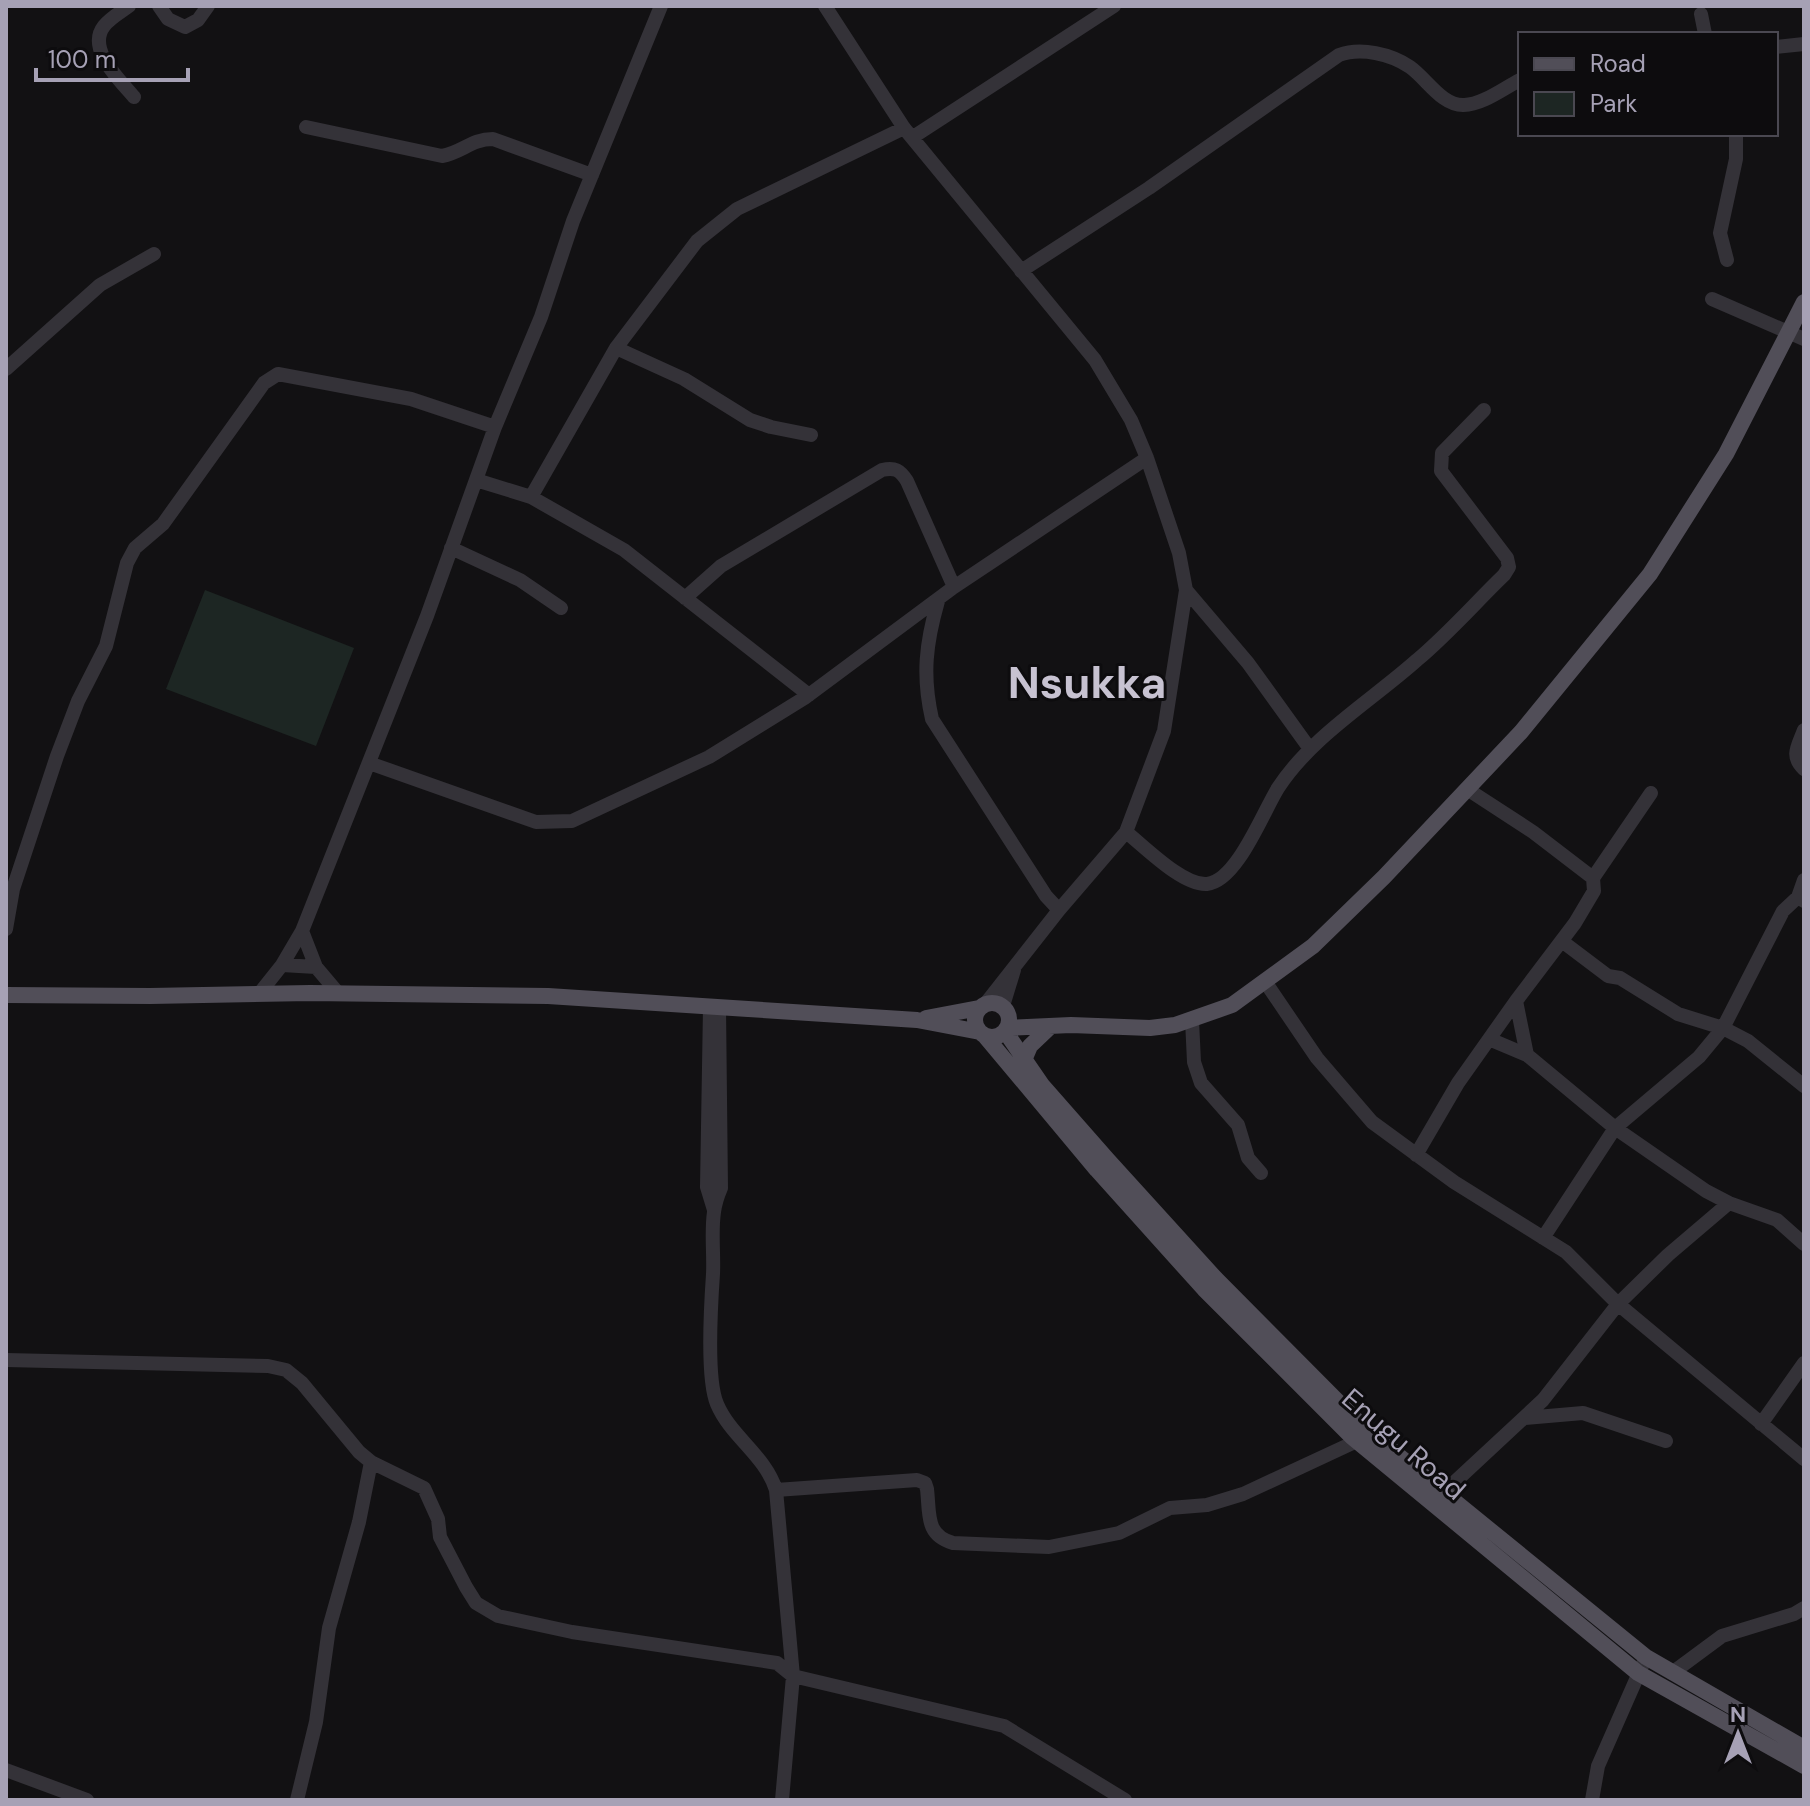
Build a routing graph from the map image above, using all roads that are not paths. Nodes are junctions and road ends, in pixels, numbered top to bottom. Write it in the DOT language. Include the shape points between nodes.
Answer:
graph roads {
  1 [pos="129,6"];
  2 [pos="159,6"];
  3 [pos="208,6"];
  4 [pos="661,6"];
  5 [pos="825,6"];
  6 [pos="1114,6"];
  7 [pos="1701,14"];
  8 [pos="1705,32"];
  9 [pos="1804,44"];
  10 [pos="1778,47"];
  11 [pos="1518,81"];
  12 [pos="134,97"];
  13 [pos="306,127"];
  14 [pos="909,133"];
  15 [pos="1736,136"];
  16 [pos="592,175"];
  17 [pos="154,254"];
  18 [pos="1727,260"];
  19 [pos="1021,271"];
  20 [pos="1712,299"];
  21 [pos="1804,302"];
  22 [pos="1787,331"];
  23 [pos="1804,339"];
  24 [pos="616,348"];
  25 [pos="6,369"];
  26 [pos="1484,410"];
  27 [pos="495,427"];
  28 [pos="811,435"];
  29 [pos="1147,458"];
  30 [pos="476,480"];
  31 [pos="531,497"];
  32 [pos="451,548"];
  33 [pos="954,587"];
  34 [pos="1186,590"];
  35 [pos="685,598"];
  36 [pos="938,601"];
  37 [pos="561,608"];
  38 [pos="909,622"];
  39 [pos="927,643"];
  40 [pos="809,695"];
  41 [pos="1804,730"];
  42 [pos="1310,749"];
  43 [pos="369,763"];
  44 [pos="1804,769"];
  45 [pos="1467,789"];
  46 [pos="1651,793"];
  47 [pos="1126,832"];
  48 [pos="1593,878"];
  49 [pos="1804,880"];
  50 [pos="1801,899"];
  51 [pos="1059,910"];
  52 [pos="6,929"];
  53 [pos="302,931"];
  54 [pos="1563,942"];
  55 [pos="282,965"];
  56 [pos="316,967"];
  57 [pos="1266,983"];
  58 [pos="6,984"];
  59 [pos="286,993"];
  60 [pos="310,993"];
  61 [pos="338,993"];
  62 [pos="259,994"];
  63 [pos="6,995"];
  64 [pos="1516,1001"];
  65 [pos="714,1007"];
  66 [pos="998,1015"];
  67 [pos="917,1020"];
  68 [pos="1192,1020"];
  69 [pos="1071,1025"];
  70 [pos="1051,1026"];
  71 [pos="1723,1028"];
  72 [pos="982,1034"];
  73 [pos="1489,1039"];
  74 [pos="1527,1055"];
  75 [pos="1024,1060"];
  76 [pos="1804,1086"];
  77 [pos="1615,1128"];
  78 [pos="1416,1155"];
  79 [pos="1261,1173"];
  80 [pos="1729,1203"];
  81 [pos="1543,1238"];
  82 [pos="1804,1244"];
  83 [pos="1618,1304"];
  84 [pos="6,1360"];
  85 [pos="1804,1363"];
  86 [pos="1525,1418"];
  87 [pos="1761,1424"];
  88 [pos="1357,1441"];
  89 [pos="1666,1441"];
  90 [pos="1804,1459"];
  91 [pos="371,1462"];
  92 [pos="776,1490"];
  93 [pos="1444,1492"];
  94 [pos="1804,1608"];
  95 [pos="793,1655"];
  96 [pos="1646,1657"];
  97 [pos="777,1663"];
  98 [pos="1638,1673"];
  99 [pos="1672,1673"];
  100 [pos="793,1676"];
  101 [pos="1804,1748"];
  102 [pos="1804,1766"];
  103 [pos="6,1770"];
  104 [pos="87,1800"];
  105 [pos="297,1800"];
  106 [pos="782,1800"];
  107 [pos="1125,1800"];
  108 [pos="1592,1800"];
  1 -- 12 [label="street" via="99,34 106,63"];
  2 -- 3 [label="street" via="168,19 185,27"];
  4 -- 16 [label="street"];
  5 -- 14 [label="street"];
  6 -- 14 [label="street"];
  7 -- 8 [label="street"];
  9 -- 10 [label="street"];
  11 -- 19 [label="street" via="1462,106 1452,104 1409,66 1385,55 1339,55"];
  13 -- 16 [label="street" via="442,156 478,139 493,139"];
  14 -- 19 [label="street"];
  14 -- 24 [label="street" via="737,209 697,241"];
  15 -- 18 [label="street" via="1720,233"];
  16 -- 27 [label="street"];
  17 -- 25 [label="street" via="100,285"];
  19 -- 29 [label="street" via="1095,360"];
  20 -- 22 [label="street"];
  21 -- 22 [label="main road"];
  22 -- 23 [label="street"];
  22 -- 45 [label="main road" via="1726,454 1650,574 1521,732"];
  24 -- 28 [label="street" via="684,379 750,420"];
  24 -- 31 [label="street"];
  26 -- 42 [label="street" via="1442,453 1441,471 1509,567 1419,659"];
  27 -- 30 [label="street"];
  27 -- 52 [label="street" via="411,399 328,381 278,374 264,383 163,524 135,548 127,563 106,646 57,756 13,889"];
  29 -- 33 [label="street"];
  29 -- 34 [label="street"];
  30 -- 31 [label="street"];
  30 -- 32 [label="street"];
  31 -- 35 [label="street" via="624,550"];
  32 -- 37 [label="street" via="520,580"];
  32 -- 43 [label="street"];
  33 -- 35 [label="street" via="907,481 892,468 721,566"];
  33 -- 36 [label="street"];
  34 -- 42 [label="street"];
  34 -- 47 [label="street" via="1164,731"];
  35 -- 40 [label="street"];
  36 -- 38 [label="street"];
  36 -- 39 [label="street"];
  38 -- 39 [label="street"];
  38 -- 40 [label="street"];
  39 -- 51 [label="street" via="926,693 932,719"];
  40 -- 43 [label="street" via="709,757 572,821 536,822"];
  41 -- 44 [label="street" via="1795,753"];
  42 -- 47 [label="street" via="1279,787 1236,864 1220,880 1192,881"];
  43 -- 53 [label="street"];
  45 -- 48 [label="street"];
  45 -- 57 [label="main road" via="1323,936"];
  46 -- 48 [label="street"];
  47 -- 51 [label="street"];
  48 -- 54 [label="street" via="1594,891"];
  49 -- 50 [label="street"];
  50 -- 71 [label="street" via="1783,911"];
  51 -- 66 [label="street" via="1014,970"];
  53 -- 55 [label="street"];
  53 -- 56 [label="street"];
  54 -- 64 [label="street"];
  54 -- 71 [label="street" via="1608,976 1678,1014"];
  55 -- 56 [label="street"];
  55 -- 59 [label="street"];
  55 -- 62 [label="street"];
  56 -- 60 [label="street"];
  56 -- 61 [label="street"];
  57 -- 68 [label="main road" via="1232,1005"];
  57 -- 78 [label="street" via="1317,1058 1372,1122"];
  58 -- 63 [label="street"];
  59 -- 60 [label="main road"];
  59 -- 62 [label="main road"];
  60 -- 61 [label="main road"];
  61 -- 65 [label="main road" via="548,996"];
  62 -- 63 [label="main road"];
  64 -- 73 [label="street"];
  64 -- 74 [label="street"];
  65 -- 67 [label="main road"];
  65 -- 92 [label="street" via="707,1187 714,1211 709,1300 715,1402 765,1465"];
  66 -- 67 [label="main road"];
  66 -- 69 [label="main road"];
  66 -- 70 [label="main road"];
  66 -- 72 [label="main road" via="996,1037"];
  66 -- 72 [label="main road" via="974,1020"];
  66 -- 75 [label="main road"];
  67 -- 72 [label="main road"];
  68 -- 69 [label="main road" via="1150,1028"];
  68 -- 79 [label="street" via="1201,1083 1238,1125 1248,1158"];
  69 -- 70 [label="main road"];
  70 -- 75 [label="main road" via="1030,1046"];
  71 -- 76 [label="street"];
  71 -- 77 [label="street" via="1699,1057"];
  72 -- 88 [label="main road, Enugu Road" via="1204,1289"];
  73 -- 74 [label="street"];
  73 -- 78 [label="street"];
  74 -- 77 [label="street"];
  75 -- 93 [label="main road" via="1216,1279 1362,1426"];
  77 -- 80 [label="street"];
  77 -- 81 [label="street"];
  78 -- 81 [label="street"];
  80 -- 82 [label="street" via="1777,1220"];
  80 -- 83 [label="street"];
  81 -- 83 [label="street" via="1566,1252"];
  83 -- 86 [label="street"];
  83 -- 87 [label="street"];
  84 -- 91 [label="street" via="286,1370"];
  85 -- 87 [label="street"];
  86 -- 89 [label="street" via="1583,1413"];
  86 -- 93 [label="street"];
  87 -- 90 [label="street"];
  88 -- 92 [label="street" via="1243,1494 1207,1505 1170,1508 1119,1533 1049,1547 941,1540 932,1529 925,1483 917,1480"];
  88 -- 98 [label="main road, Enugu Road"];
  91 -- 97 [label="street" via="424,1488 440,1537 466,1587 476,1603 498,1616"];
  91 -- 105 [label="street" via="329,1628 316,1722"];
  92 -- 95 [label="street"];
  93 -- 96 [label="main road"];
  94 -- 99 [label="street" via="1722,1636"];
  95 -- 97 [label="street"];
  95 -- 100 [label="street"];
  96 -- 98 [label="street"];
  96 -- 99 [label="main road"];
  97 -- 100 [label="street"];
  98 -- 102 [label="main road, Enugu Road"];
  98 -- 108 [label="street" via="1598,1766"];
  99 -- 101 [label="main road"];
  100 -- 106 [label="street"];
  100 -- 107 [label="street" via="1004,1726"];
  103 -- 104 [label="street"];
}
